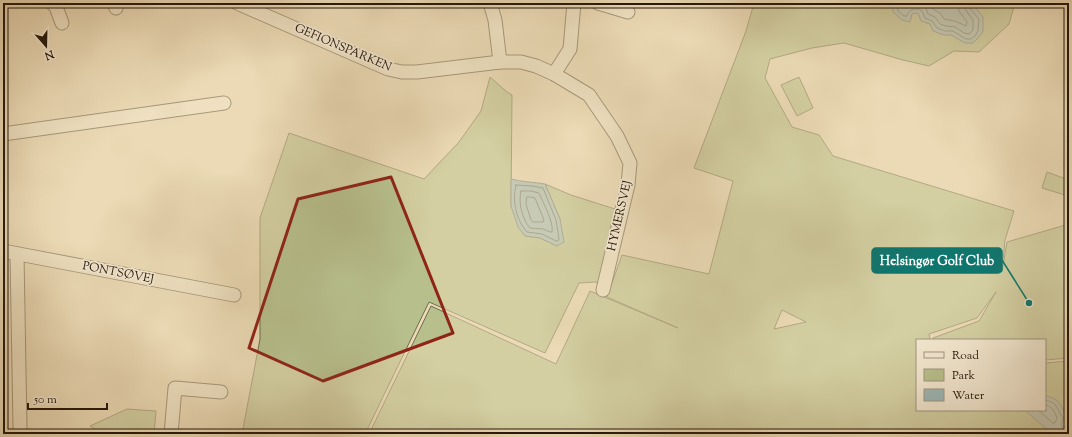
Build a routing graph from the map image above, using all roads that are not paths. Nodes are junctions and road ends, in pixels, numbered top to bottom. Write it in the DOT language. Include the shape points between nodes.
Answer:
graph roads {
  1 [pos="52,3"];
  2 [pos="237,3"];
  3 [pos="490,3"];
  4 [pos="574,3"];
  5 [pos="598,3"];
  6 [pos="628,12"];
  7 [pos="62,24"];
  8 [pos="500,62"];
  9 [pos="554,74"];
  10 [pos="224,104"];
  11 [pos="3,134"];
  12 [pos="3,251"];
  13 [pos="17,254"];
  14 [pos="603,290"];
  15 [pos="234,295"];
  16 [pos="221,392"];
  17 [pos="20,428"];
  18 [pos="171,434"];
  1 -- 7 [label="street"];
  2 -- 8 [label="street, GEFIONSPARKEN" via="388,69 417,72"];
  3 -- 8 [label="street" via="495,20"];
  4 -- 9 [label="street" via="570,49"];
  5 -- 6 [label="street"];
  8 -- 9 [label="street, HYMERSVEJ" via="521,62"];
  9 -- 14 [label="street, HYMERSVEJ" via="589,95 617,136 630,163 628,185"];
  10 -- 11 [label="street"];
  12 -- 13 [label="street, PONTSØVEJ"];
  13 -- 15 [label="street, PONTSØVEJ"];
  13 -- 17 [label="street"];
  16 -- 18 [label="street" via="175,388"];
}
